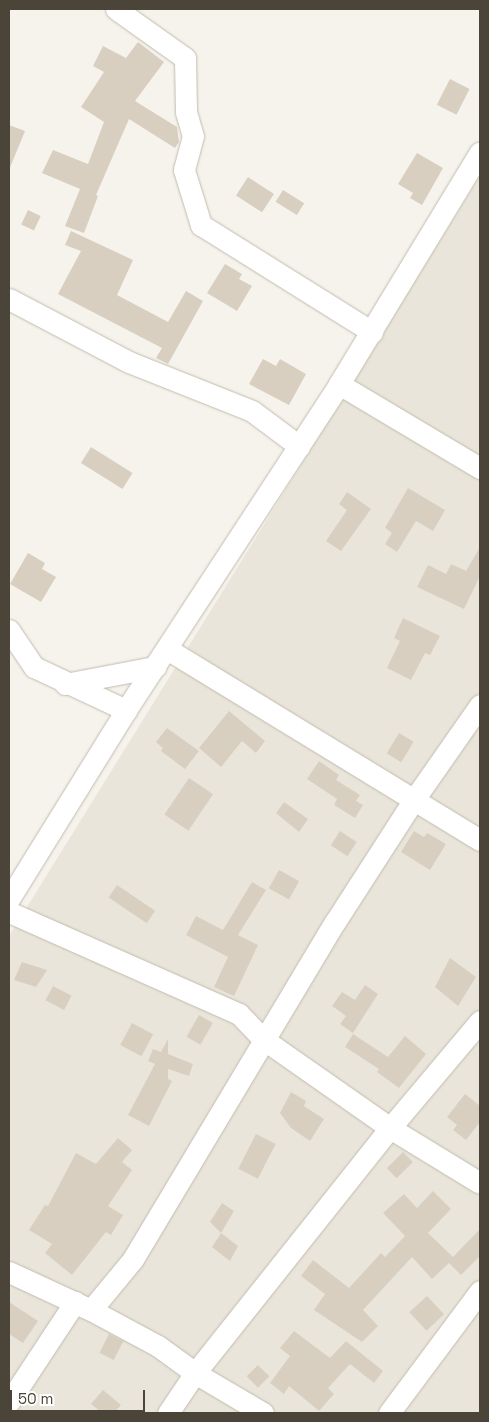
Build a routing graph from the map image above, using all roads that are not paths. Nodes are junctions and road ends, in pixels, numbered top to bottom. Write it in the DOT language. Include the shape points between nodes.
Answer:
graph roads {
  1 [pos="116,9"];
  2 [pos="480,152"];
  3 [pos="9,299"];
  4 [pos="372,332"];
  5 [pos="339,384"];
  6 [pos="299,446"];
  7 [pos="480,468"];
  8 [pos="9,630"];
  9 [pos="167,650"];
  10 [pos="155,667"];
  11 [pos="65,684"];
  12 [pos="480,705"];
  13 [pos="126,710"];
  14 [pos="413,801"];
  15 [pos="480,840"];
  16 [pos="9,899"];
  17 [pos="9,912"];
  18 [pos="480,1021"];
  19 [pos="263,1039"];
  20 [pos="390,1128"];
  21 [pos="480,1183"];
  22 [pos="9,1272"];
  23 [pos="480,1291"];
  24 [pos="83,1306"];
  25 [pos="196,1374"];
  26 [pos="9,1402"];
  27 [pos="168,1413"];
  28 [pos="263,1413"];
  29 [pos="389,1413"];
  1 -- 4 [label="street" via="185,58 186,112 193,136 184,170 201,225"];
  2 -- 4 [label="street"];
  3 -- 6 [label="street" via="129,362 252,411"];
  4 -- 5 [label="street"];
  5 -- 6 [label="street"];
  5 -- 7 [label="street"];
  6 -- 9 [label="street"];
  8 -- 11 [label="street" via="27,661"];
  9 -- 10 [label="street"];
  9 -- 14 [label="street"];
  10 -- 11 [label="street" via="109,673"];
  10 -- 13 [label="street"];
  11 -- 13 [label="street"];
  12 -- 14 [label="street"];
  13 -- 16 [label="street"];
  14 -- 15 [label="street"];
  14 -- 19 [label="street"];
  17 -- 19 [label="street" via="239,1014"];
  18 -- 20 [label="street"];
  19 -- 20 [label="street"];
  19 -- 24 [label="street" via="133,1259"];
  20 -- 21 [label="street"];
  20 -- 25 [label="street"];
  22 -- 24 [label="street"];
  23 -- 29 [label="street"];
  24 -- 25 [label="street" via="178,1358"];
  24 -- 26 [label="street"];
  25 -- 27 [label="street"];
  25 -- 28 [label="street"];
}
